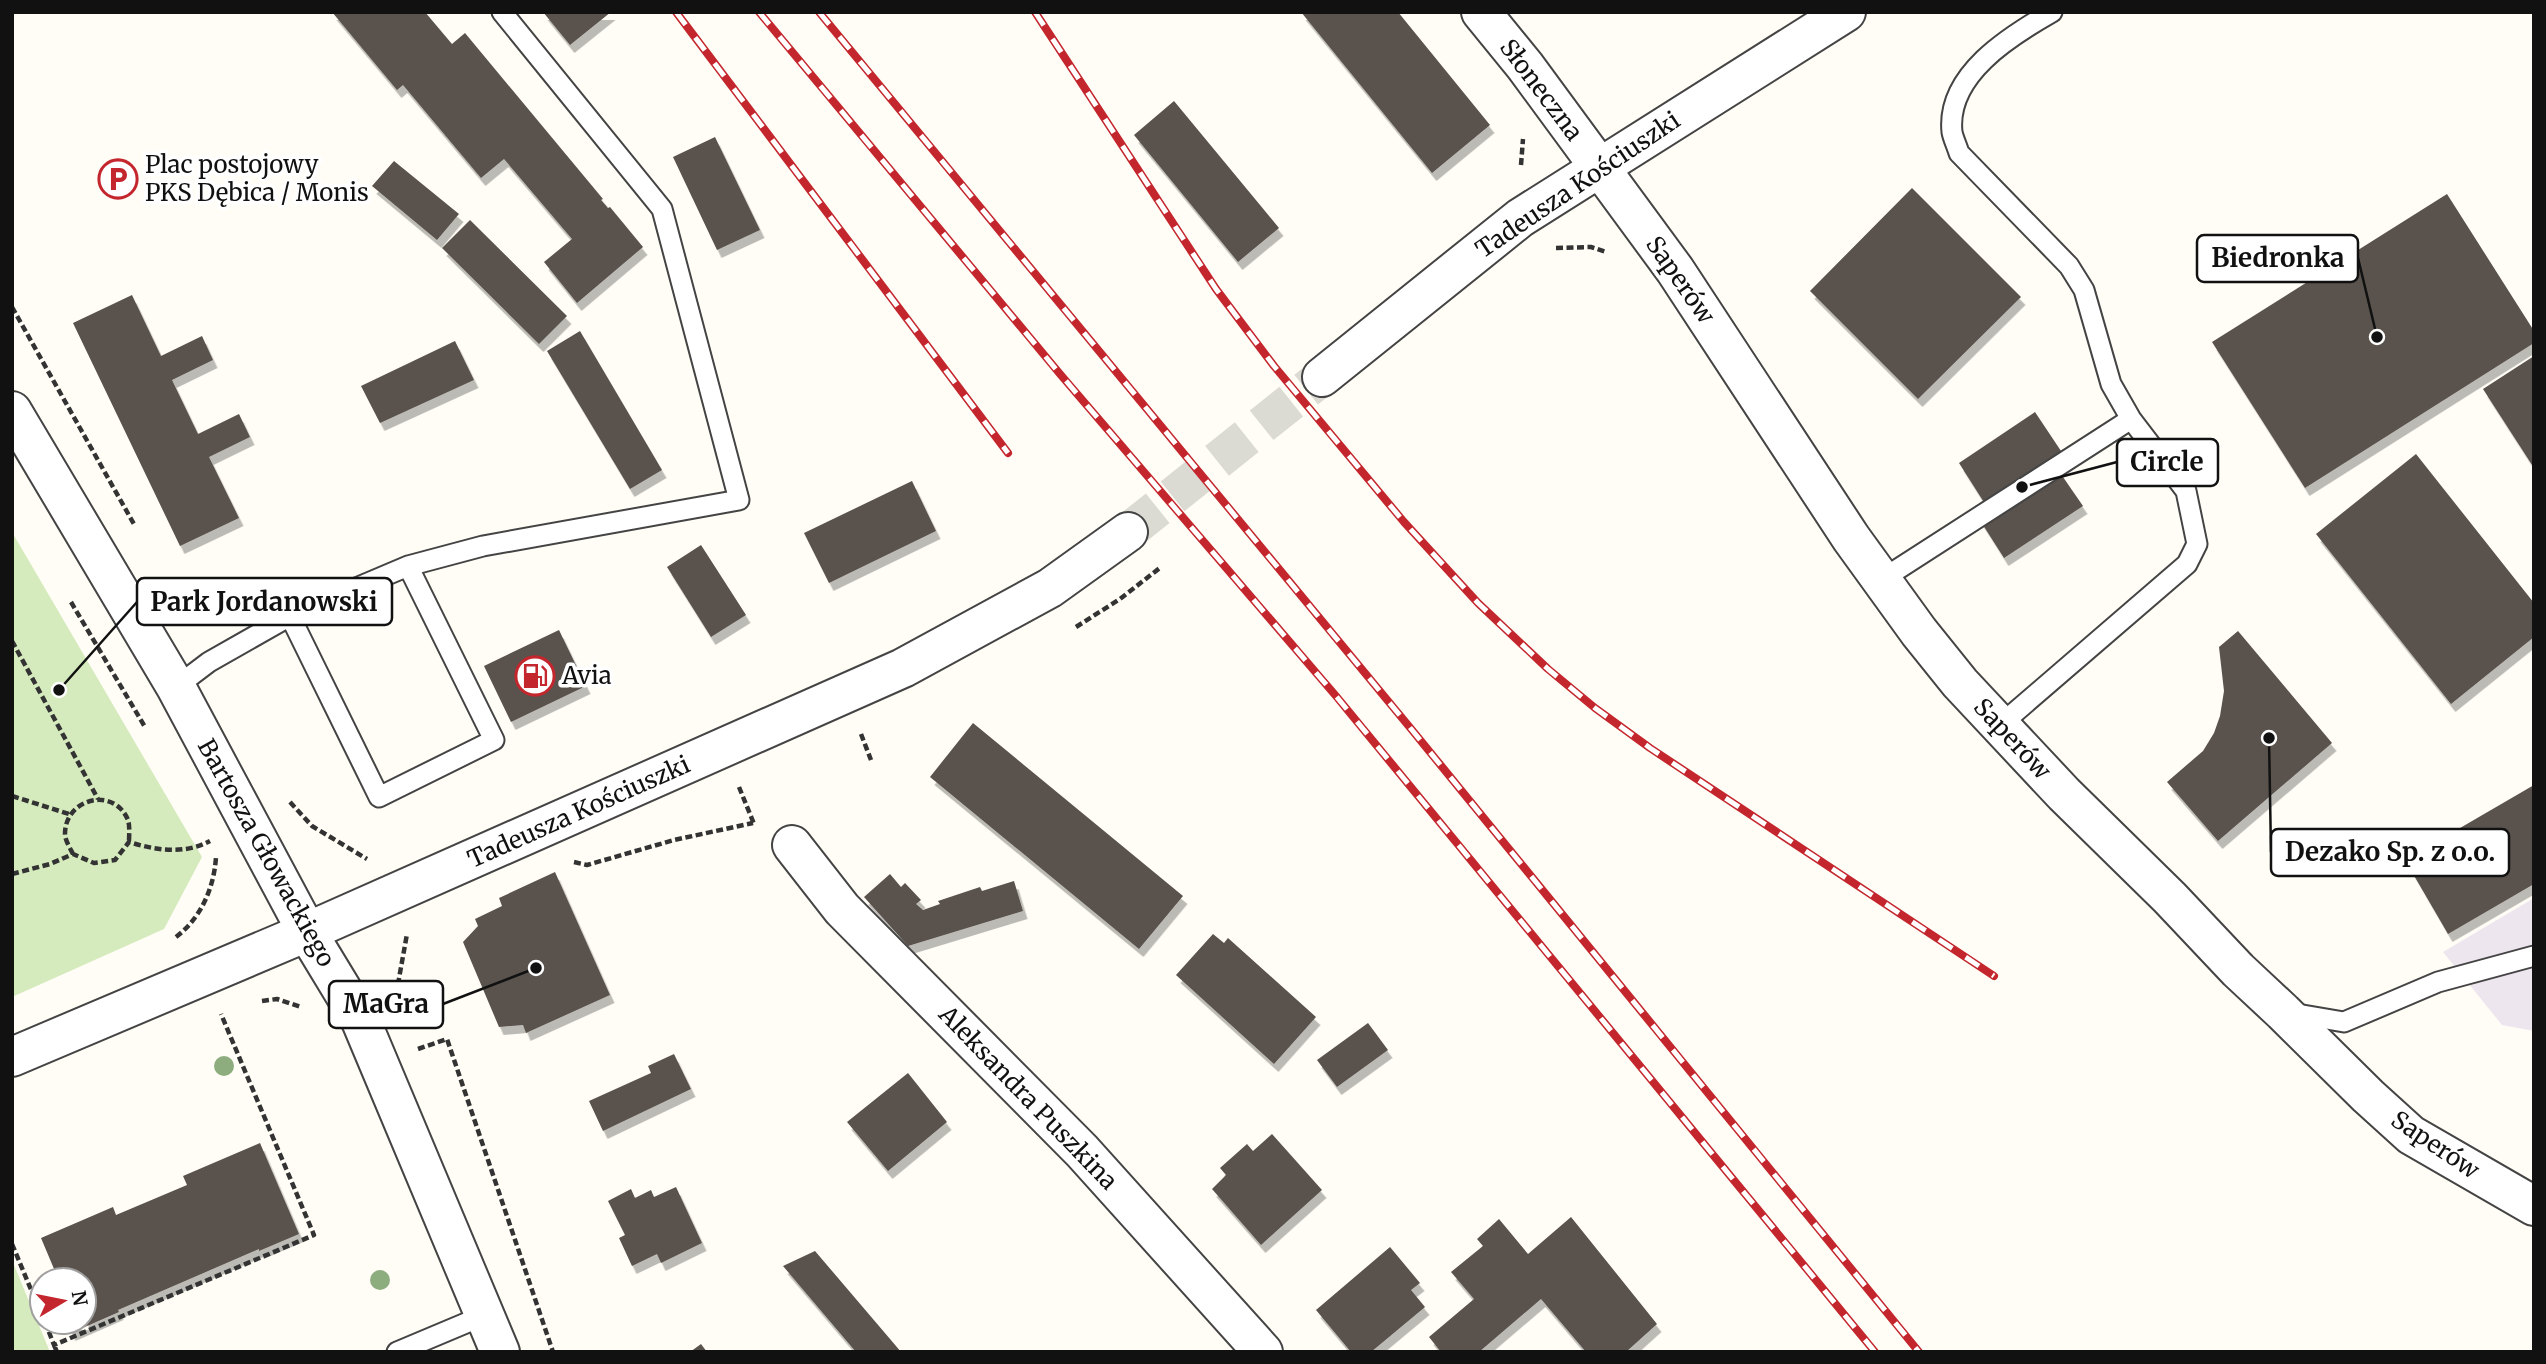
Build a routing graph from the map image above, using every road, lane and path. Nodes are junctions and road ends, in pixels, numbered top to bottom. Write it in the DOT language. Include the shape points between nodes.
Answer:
graph roads {
  1 [pos="502,12"];
  2 [pos="1481,12"];
  3 [pos="1846,12"];
  4 [pos="2052,12"];
  5 [pos="1523,134"];
  6 [pos="1600,168"];
  7 [pos="1517,170"];
  8 [pos="1545,253"];
  9 [pos="1616,257"];
  10 [pos="1322,376"];
  11 [pos="12,411"];
  12 [pos="2131,419"];
  13 [pos="1128,532"];
  14 [pos="408,566"];
  15 [pos="1881,580"];
  16 [pos="67,596"];
  17 [pos="289,616"];
  18 [pos="12,640"];
  19 [pos="12,653"];
  20 [pos="20,656"];
  21 [pos="176,687"];
  22 [pos="1998,726"];
  23 [pos="860,730"];
  24 [pos="149,736"];
  25 [pos="871,760"];
  26 [pos="737,782"];
  27 [pos="12,796"];
  28 [pos="286,797"];
  29 [pos="98,799"];
  30 [pos="69,814"];
  31 [pos="204,829"];
  32 [pos="211,841"];
  33 [pos="129,842"];
  34 [pos="792,845"];
  35 [pos="73,854"];
  36 [pos="563,860"];
  37 [pos="372,862"];
  38 [pos="12,874"];
  39 [pos="408,928"];
  40 [pos="186,929"];
  41 [pos="307,932"];
  42 [pos="2534,956"];
  43 [pos="251,1002"];
  44 [pos="306,1008"];
  45 [pos="230,1009"];
  46 [pos="394,1009"];
  47 [pos="2283,1012"];
  48 [pos="220,1013"];
  49 [pos="224,1020"];
  50 [pos="412,1039"];
  51 [pos="12,1057"];
  52 [pos="2534,1206"];
  53 [pos="12,1244"];
  54 [pos="28,1282"];
  55 [pos="485,1315"];
  56 [pos="50,1336"];
  57 [pos="54,1345"];
  58 [pos="57,1352"];
  59 [pos="397,1352"];
  60 [pos="500,1352"];
  61 [pos="553,1352"];
  62 [pos="1263,1352"];
  1 -- 14 [label="lane" via="662,209 739,500 483,546"];
  2 -- 6 [label="street, Słoneczna"];
  3 -- 6 [label="street, Tadeusza Kościuszki"];
  4 -- 12 [label="lane" via="2005,42 1976,69 1959,92 1952,132 1958,153 2069,266 2084,290 2111,384"];
  5 -- 7 [label="path" via="1524,150"];
  6 -- 10 [label="street, Tadeusza Kościuszki" via="1520,218"];
  6 -- 15 [label="street, Saperów" via="1675,270"];
  8 -- 9 [label="path" via="1575,246"];
  11 -- 21 [label="street, Bartosza Głowackiego"];
  12 -- 15 [label="lane"];
  12 -- 22 [label="lane" via="2186,491 2197,544 2186,564"];
  13 -- 41 [label="street, Tadeusza Kościuszki" via="1050,588 902,668"];
  14 -- 17 [label="lane"];
  14 -- 17 [label="lane" via="494,740 379,797"];
  15 -- 22 [label="street, Saperów"];
  16 -- 24 [label="path"];
  17 -- 21 [label="lane" via="209,662"];
  18 -- 20 [label="path"];
  19 -- 20 [label="path"];
  20 -- 29 [label="path"];
  21 -- 41 [label="street, Bartosza Głowackiego"];
  22 -- 47 [label="street, Saperów"];
  23 -- 25 [label="path"];
  26 -- 36 [label="path" via="753,823 587,865"];
  27 -- 30 [label="path"];
  28 -- 37 [label="path" via="312,826"];
  29 -- 30 [label="path" via="82,802"];
  29 -- 33 [label="path" via="116,804 129,821"];
  30 -- 35 [label="path" via="64,836"];
  31 -- 32 [label="path"];
  32 -- 33 [label="path" via="198,847 156,850"];
  32 -- 40 [label="path" via="217,858 213,881 201,911"];
  33 -- 35 [label="path" via="116,860 94,863"];
  34 -- 62 [label="street, Aleksandra Puszkina" via="842,909 1082,1151"];
  35 -- 38 [label="path"];
  39 -- 46 [label="path"];
  41 -- 51 [label="street, Tadeusza Kościuszki"];
  41 -- 55 [label="street, Bartosza Głowackiego" via="361,1021"];
  42 -- 47 [label="lane" via="2438,982 2344,1022"];
  43 -- 44 [label="path" via="277,999"];
  45 -- 48 [label="path"];
  47 -- 52 [label="street, Saperów" via="2411,1135"];
  49 -- 57 [label="path" via="314,1235"];
  50 -- 61 [label="path" via="418,1049 447,1039"];
  53 -- 54 [label="path"];
  55 -- 59 [label="lane"];
  55 -- 60 [label="street, Bartosza Głowackiego"];
  56 -- 57 [label="path"];
  57 -- 58 [label="path"];
}
